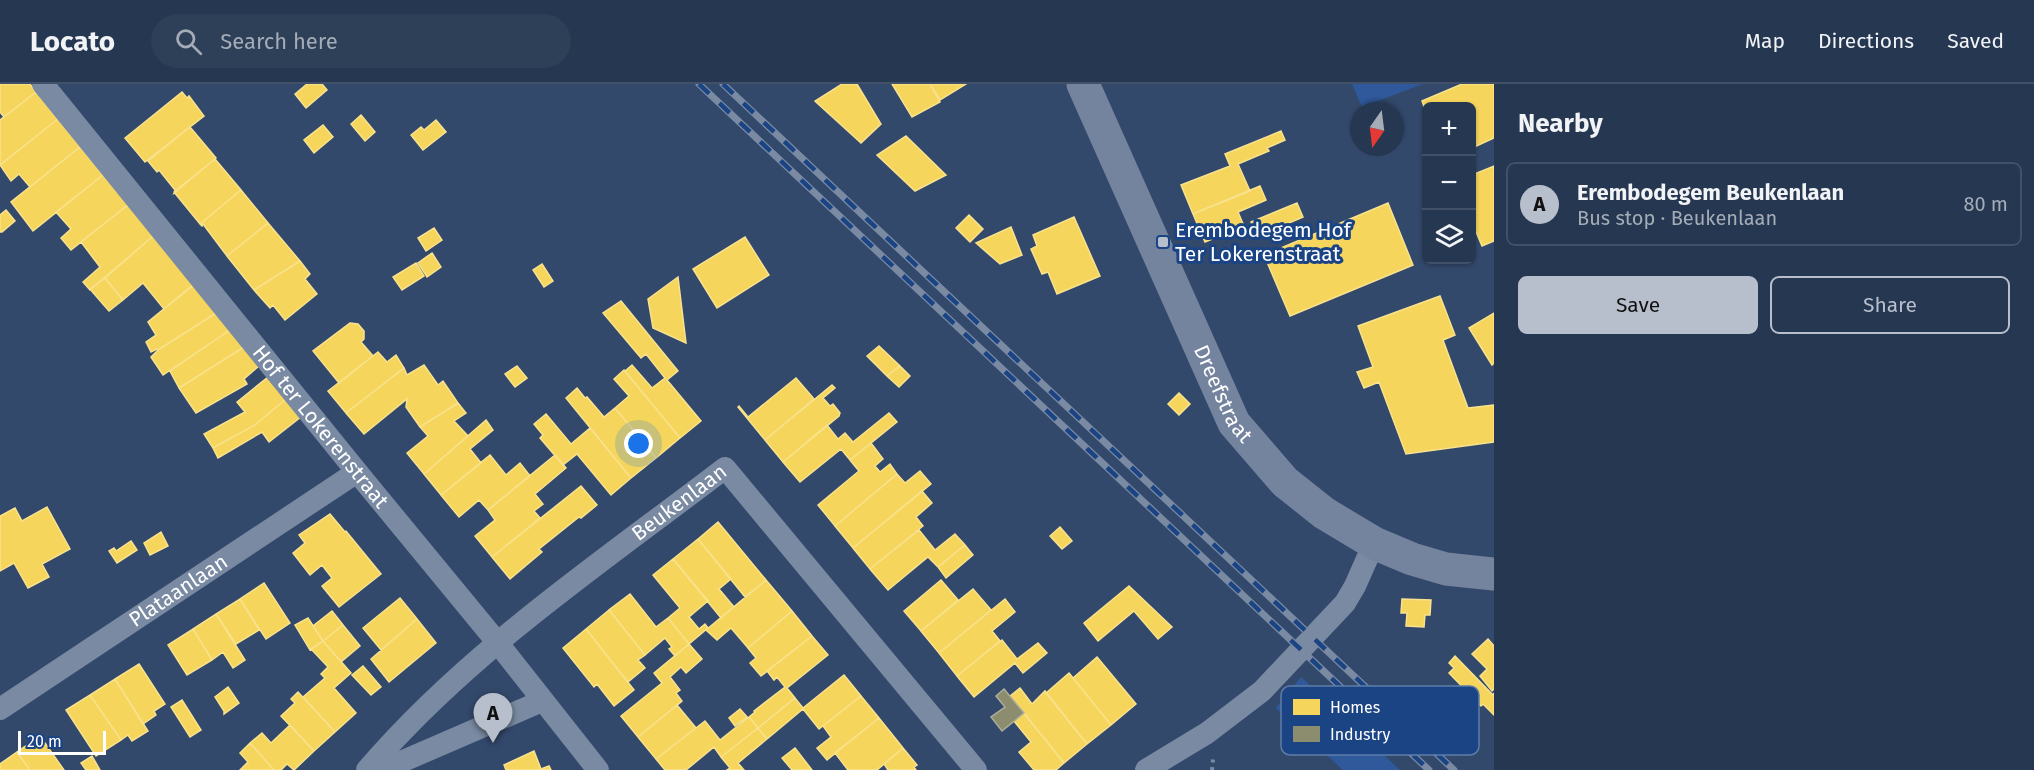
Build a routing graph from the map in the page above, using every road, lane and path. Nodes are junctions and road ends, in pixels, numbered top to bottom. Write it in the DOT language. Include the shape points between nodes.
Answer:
graph roads {
  1 [pos="43,84"];
  2 [pos="1083,84"];
  3 [pos="357,472"];
  4 [pos="1374,543"];
  5 [pos="1494,574"];
  6 [pos="497,642"];
  7 [pos="542,700"];
  8 [pos="0,709"];
  9 [pos="368,770"];
  10 [pos="598,770"];
  11 [pos="976,770"];
  12 [pos="1146,770"];
  1 -- 3 [label="street, Hof ter Lokerenstraat"];
  2 -- 4 [label="street, Dreefstraat" via="1234,423 1285,482 1324,513"];
  3 -- 6 [label="street, Hof ter Lokerenstraat"];
  3 -- 8 [label="street, Plataanlaan"];
  4 -- 5 [label="street, Dreefstraat" via="1446,569"];
  4 -- 12 [label="street" via="1345,603 1263,691 1208,733"];
  6 -- 7 [label="street, Hof ter Lokerenstraat"];
  6 -- 9 [label="street, Beukenlaan" via="398,734"];
  6 -- 11 [label="street, Beukenlaan" via="725,468"];
  7 -- 9 [label="street, Beukenlaan" via="403,761"];
  7 -- 10 [label="street, Hof ter Lokerenstraat"];
}
